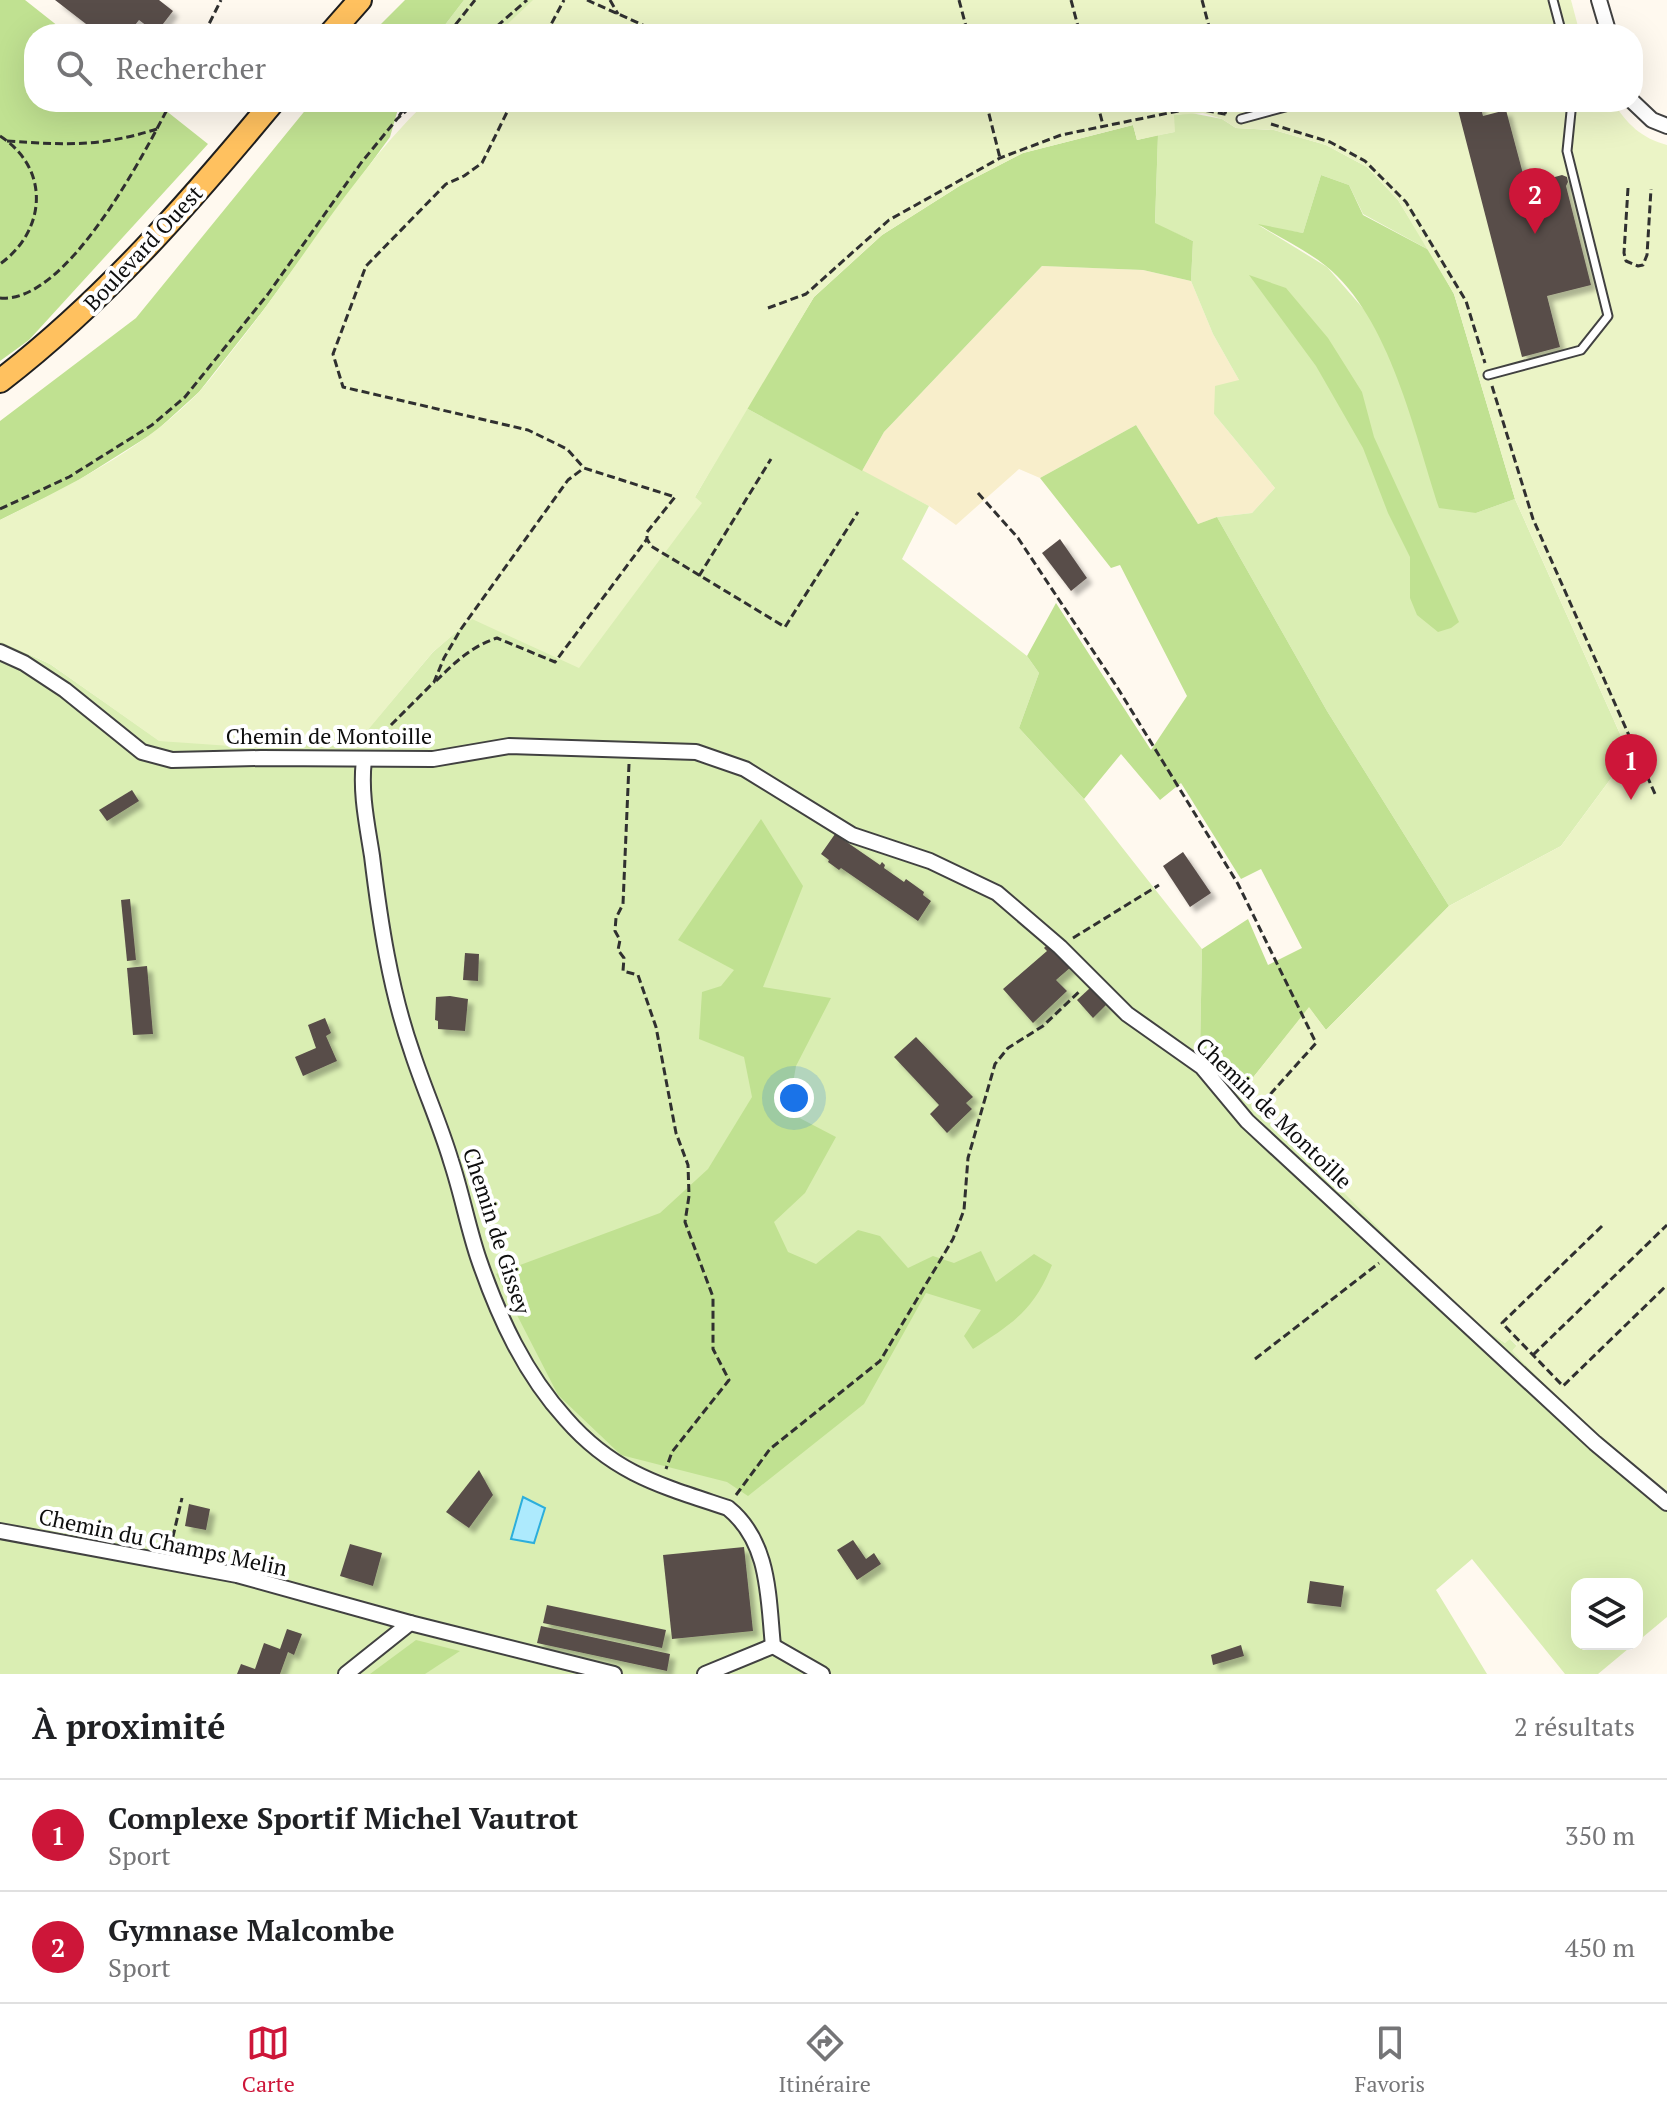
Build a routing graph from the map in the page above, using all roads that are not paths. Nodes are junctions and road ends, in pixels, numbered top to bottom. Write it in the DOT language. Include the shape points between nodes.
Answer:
graph roads {
  1 [pos="360,0"];
  2 [pos="1553,0"];
  3 [pos="1599,0"];
  4 [pos="339,24"];
  5 [pos="1559,24"];
  6 [pos="1606,24"];
  7 [pos="1643,111"];
  8 [pos="264,112"];
  9 [pos="1267,112"];
  10 [pos="1571,112"];
  11 [pos="1241,119"];
  12 [pos="1667,126"];
  13 [pos="1488,375"];
  14 [pos="0,381"];
  15 [pos="0,652"];
  16 [pos="364,760"];
  17 [pos="1667,1503"];
  18 [pos="0,1531"];
  19 [pos="410,1623"];
  20 [pos="773,1646"];
  21 [pos="346,1674"];
  22 [pos="614,1674"];
  23 [pos="705,1674"];
  24 [pos="822,1674"];
  1 -- 4 [label="main road"];
  2 -- 5 [label="lane"];
  3 -- 6 [label="street"];
  7 -- 12 [label="street"];
  8 -- 14 [label="main road, Boulevard Ouest" via="125,271"];
  9 -- 11 [label="lane"];
  10 -- 13 [label="lane" via="1567,151 1608,316 1581,350"];
  15 -- 16 [label="street, Chemin de Montoille" via="46,677 142,752 157,757"];
  16 -- 17 [label="street, Chemin de Montoille" via="433,759 509,746 696,752 745,769 852,835 930,861 997,893 1127,1014 1202,1067 1247,1121 1595,1443"];
  16 -- 20 [label="street, Chemin de Gissey" via="373,865 397,1000 479,1260 511,1339 565,1419 600,1454 623,1469 728,1508 749,1529 765,1568"];
  18 -- 19 [label="street, Chemin du Champs Melin" via="237,1575"];
  19 -- 21 [label="street"];
  19 -- 22 [label="street, Chemin du Champs Melin"];
  20 -- 23 [label="street"];
  20 -- 24 [label="street"];
}
